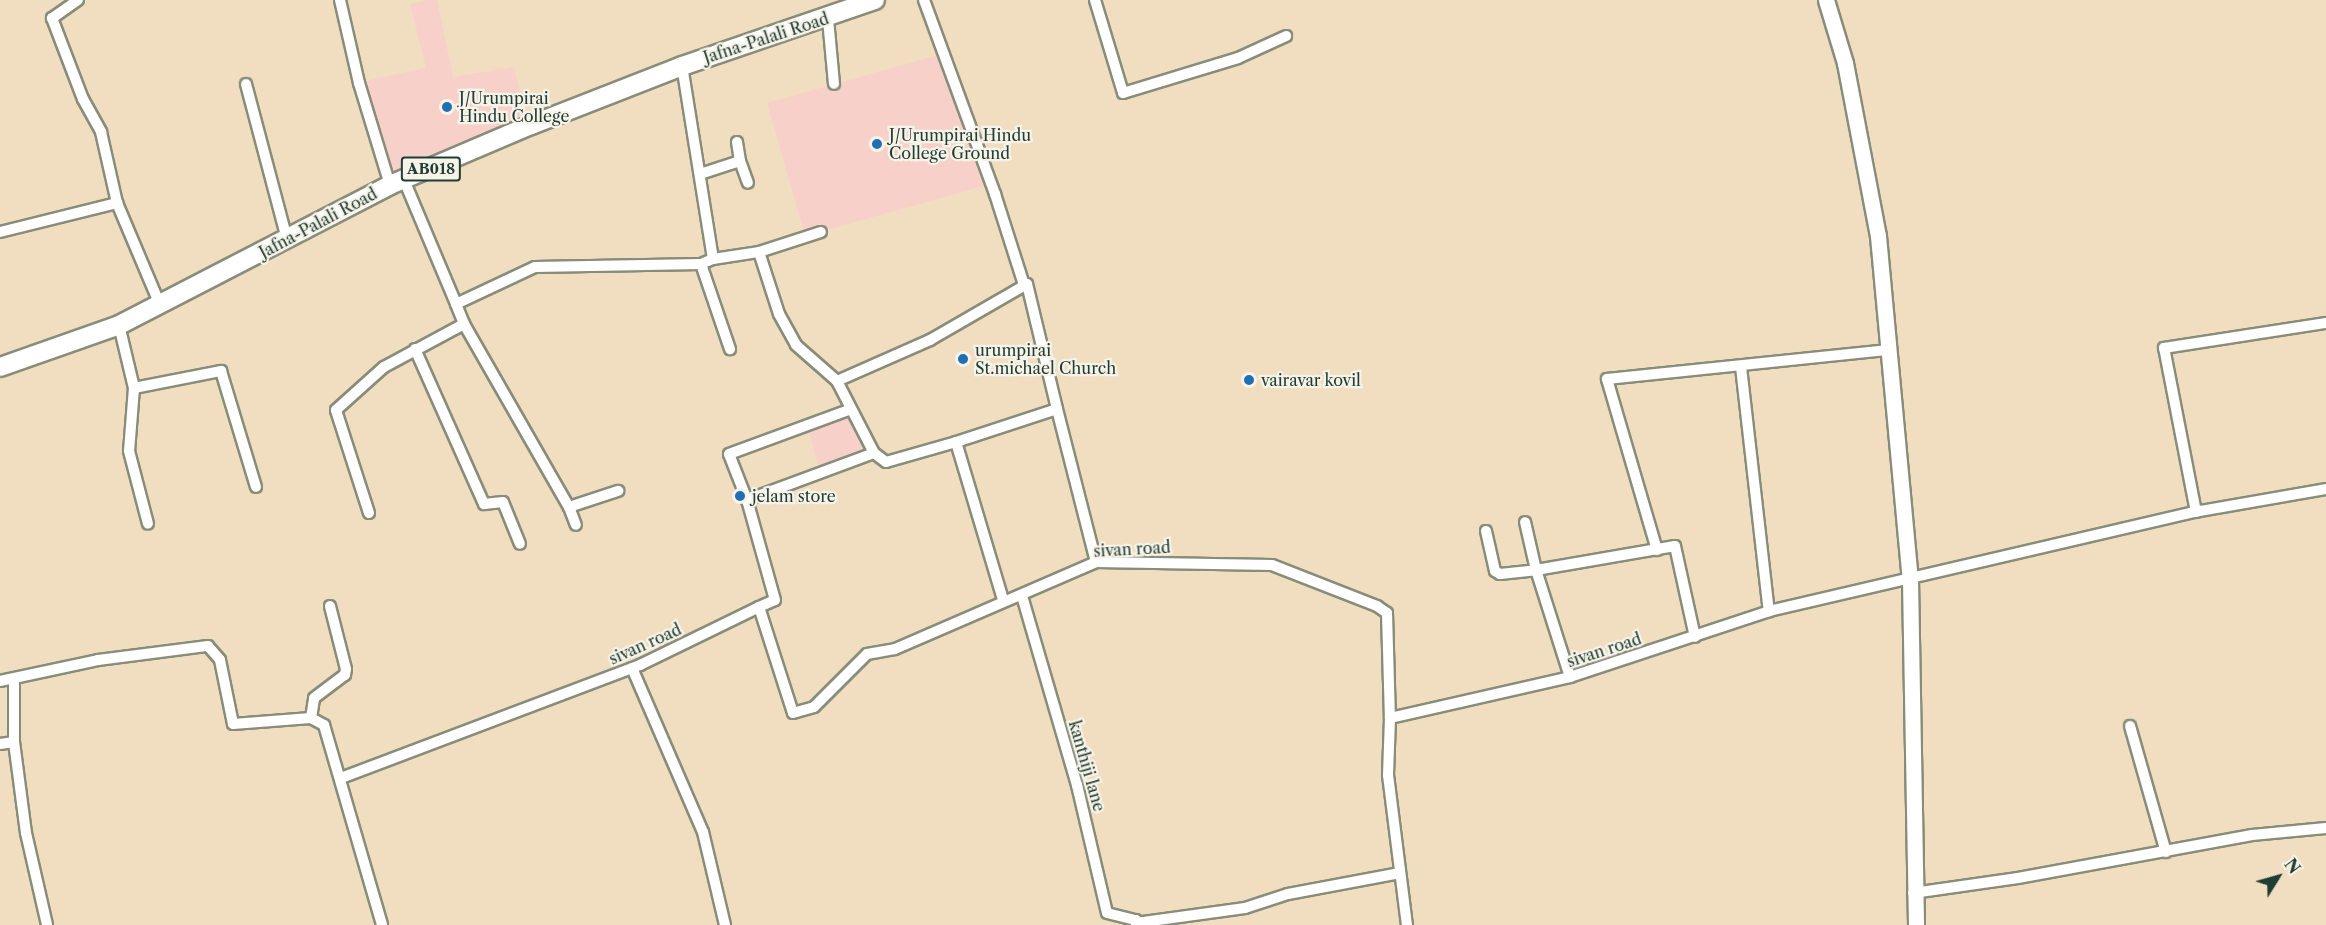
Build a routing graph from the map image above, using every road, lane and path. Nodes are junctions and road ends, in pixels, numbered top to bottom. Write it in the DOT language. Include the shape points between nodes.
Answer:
graph roads {
  1 [pos="78,0"];
  2 [pos="340,0"];
  3 [pos="875,0"];
  4 [pos="924,0"];
  5 [pos="1095,0"];
  6 [pos="1826,0"];
  7 [pos="828,19"];
  8 [pos="1286,36"];
  9 [pos="682,66"];
  10 [pos="246,84"];
  11 [pos="834,84"];
  12 [pos="737,142"];
  13 [pos="740,161"];
  14 [pos="700,174"];
  15 [pos="398,182"];
  16 [pos="748,183"];
  17 [pos="117,203"];
  18 [pos="0,232"];
  19 [pos="820,232"];
  20 [pos="287,239"];
  21 [pos="759,252"];
  22 [pos="713,259"];
  23 [pos="701,264"];
  24 [pos="1024,285"];
  25 [pos="456,304"];
  26 [pos="160,305"];
  27 [pos="2326,322"];
  28 [pos="464,324"];
  29 [pos="119,325"];
  30 [pos="415,349"];
  31 [pos="730,349"];
  32 [pos="1889,350"];
  33 [pos="0,367"];
  34 [pos="1741,367"];
  35 [pos="837,381"];
  36 [pos="134,388"];
  37 [pos="851,409"];
  38 [pos="1057,409"];
  39 [pos="956,442"];
  40 [pos="874,453"];
  41 [pos="256,487"];
  42 [pos="2326,489"];
  43 [pos="618,491"];
  44 [pos="747,500"];
  45 [pos="569,507"];
  46 [pos="2196,512"];
  47 [pos="369,513"];
  48 [pos="1525,522"];
  49 [pos="148,524"];
  50 [pos="576,525"];
  51 [pos="1486,531"];
  52 [pos="520,544"];
  53 [pos="1657,550"];
  54 [pos="1096,562"];
  55 [pos="1536,570"];
  56 [pos="1910,580"];
  57 [pos="1022,596"];
  58 [pos="1003,600"];
  59 [pos="330,606"];
  60 [pos="759,607"];
  61 [pos="1769,610"];
  62 [pos="1695,637"];
  63 [pos="632,668"];
  64 [pos="1570,677"];
  65 [pos="14,679"];
  66 [pos="0,681"];
  67 [pos="311,718"];
  68 [pos="1390,718"];
  69 [pos="2130,726"];
  70 [pos="14,742"];
  71 [pos="0,744"];
  72 [pos="341,778"];
  73 [pos="2326,828"];
  74 [pos="2166,852"];
  75 [pos="1400,873"];
  76 [pos="1913,893"];
  77 [pos="1136,924"];
  78 [pos="47,925"];
  79 [pos="382,925"];
  80 [pos="725,925"];
  81 [pos="1407,925"];
  82 [pos="1916,925"];
  1 -- 17 [label="street" via="52,18 83,99 101,132"];
  2 -- 15 [label="street" via="359,83"];
  3 -- 7 [label="main road, Jafna-Palali Road / AB018"];
  4 -- 24 [label="street"];
  5 -- 8 [label="street" via="1123,93 1238,58"];
  6 -- 32 [label="street" via="1845,63 1878,236"];
  7 -- 9 [label="main road, Jafna-Palali Road / AB018"];
  7 -- 11 [label="street"];
  9 -- 14 [label="street"];
  9 -- 15 [label="main road, Jafna-Palali Road / AB018"];
  10 -- 20 [label="street"];
  12 -- 13 [label="street"];
  13 -- 14 [label="street"];
  13 -- 16 [label="street"];
  14 -- 22 [label="street"];
  15 -- 20 [label="main road, Jafna-Palali Road / AB018"];
  15 -- 25 [label="street"];
  17 -- 18 [label="street"];
  17 -- 26 [label="street"];
  19 -- 21 [label="street"];
  20 -- 26 [label="main road, Jafna-Palali Road / AB018"];
  21 -- 22 [label="street"];
  21 -- 35 [label="street" via="779,314 796,345"];
  22 -- 23 [label="street"];
  23 -- 25 [label="street" via="535,267"];
  23 -- 31 [label="street"];
  24 -- 35 [label="street" via="930,340"];
  24 -- 38 [label="street" via="1027,284"];
  25 -- 28 [label="street"];
  26 -- 29 [label="main road, Jafna-Palali Road / AB018"];
  27 -- 46 [label="street" via="2164,348"];
  28 -- 30 [label="street"];
  28 -- 45 [label="street"];
  29 -- 33 [label="main road, Jafna-Palali Road / AB018"];
  29 -- 36 [label="street"];
  30 -- 47 [label="street" via="384,367 336,410"];
  30 -- 52 [label="street" via="484,504 503,502"];
  32 -- 34 [label="street"];
  32 -- 56 [label="street"];
  34 -- 53 [label="street" via="1607,380"];
  34 -- 61 [label="street"];
  35 -- 37 [label="street"];
  36 -- 41 [label="street" via="221,371"];
  36 -- 49 [label="street" via="129,451"];
  37 -- 40 [label="street"];
  37 -- 44 [label="street" via="729,454"];
  38 -- 39 [label="street"];
  38 -- 54 [label="street"];
  39 -- 40 [label="street" via="886,462"];
  39 -- 58 [label="street"];
  40 -- 44 [label="street"];
  42 -- 46 [label="street, sivan road"];
  43 -- 45 [label="street"];
  44 -- 60 [label="street" via="775,600"];
  45 -- 50 [label="street"];
  46 -- 56 [label="street, sivan road"];
  48 -- 55 [label="street"];
  51 -- 55 [label="street" via="1495,571 1500,574"];
  53 -- 55 [label="street"];
  53 -- 62 [label="street" via="1675,546 1678,550"];
  54 -- 57 [label="street, sivan road"];
  54 -- 68 [label="street, sivan road" via="1272,565 1377,606 1386,613"];
  55 -- 64 [label="street"];
  56 -- 61 [label="street, sivan road"];
  56 -- 76 [label="street"];
  57 -- 58 [label="street, sivan road"];
  57 -- 77 [label="street, kanthiji lane" via="1077,785 1107,913"];
  58 -- 60 [label="street, sivan road" via="915,640 867,654 814,707 793,713"];
  59 -- 67 [label="street" via="345,675 314,698"];
  60 -- 63 [label="street, sivan road"];
  61 -- 62 [label="street, sivan road"];
  62 -- 64 [label="street, sivan road"];
  63 -- 72 [label="street, sivan road"];
  63 -- 80 [label="street" via="703,832"];
  64 -- 68 [label="street, sivan road"];
  65 -- 66 [label="street"];
  65 -- 67 [label="street" via="98,660 208,646 220,660 233,724"];
  65 -- 70 [label="street"];
  67 -- 72 [label="street" via="324,725"];
  68 -- 75 [label="street" via="1388,775"];
  69 -- 74 [label="street"];
  70 -- 71 [label="street"];
  70 -- 78 [label="street" via="26,833"];
  72 -- 79 [label="street"];
  73 -- 74 [label="street" via="2252,835"];
  74 -- 76 [label="street"];
  75 -- 77 [label="street" via="1288,894 1245,908"];
  75 -- 81 [label="street"];
  76 -- 82 [label="street"];
}
